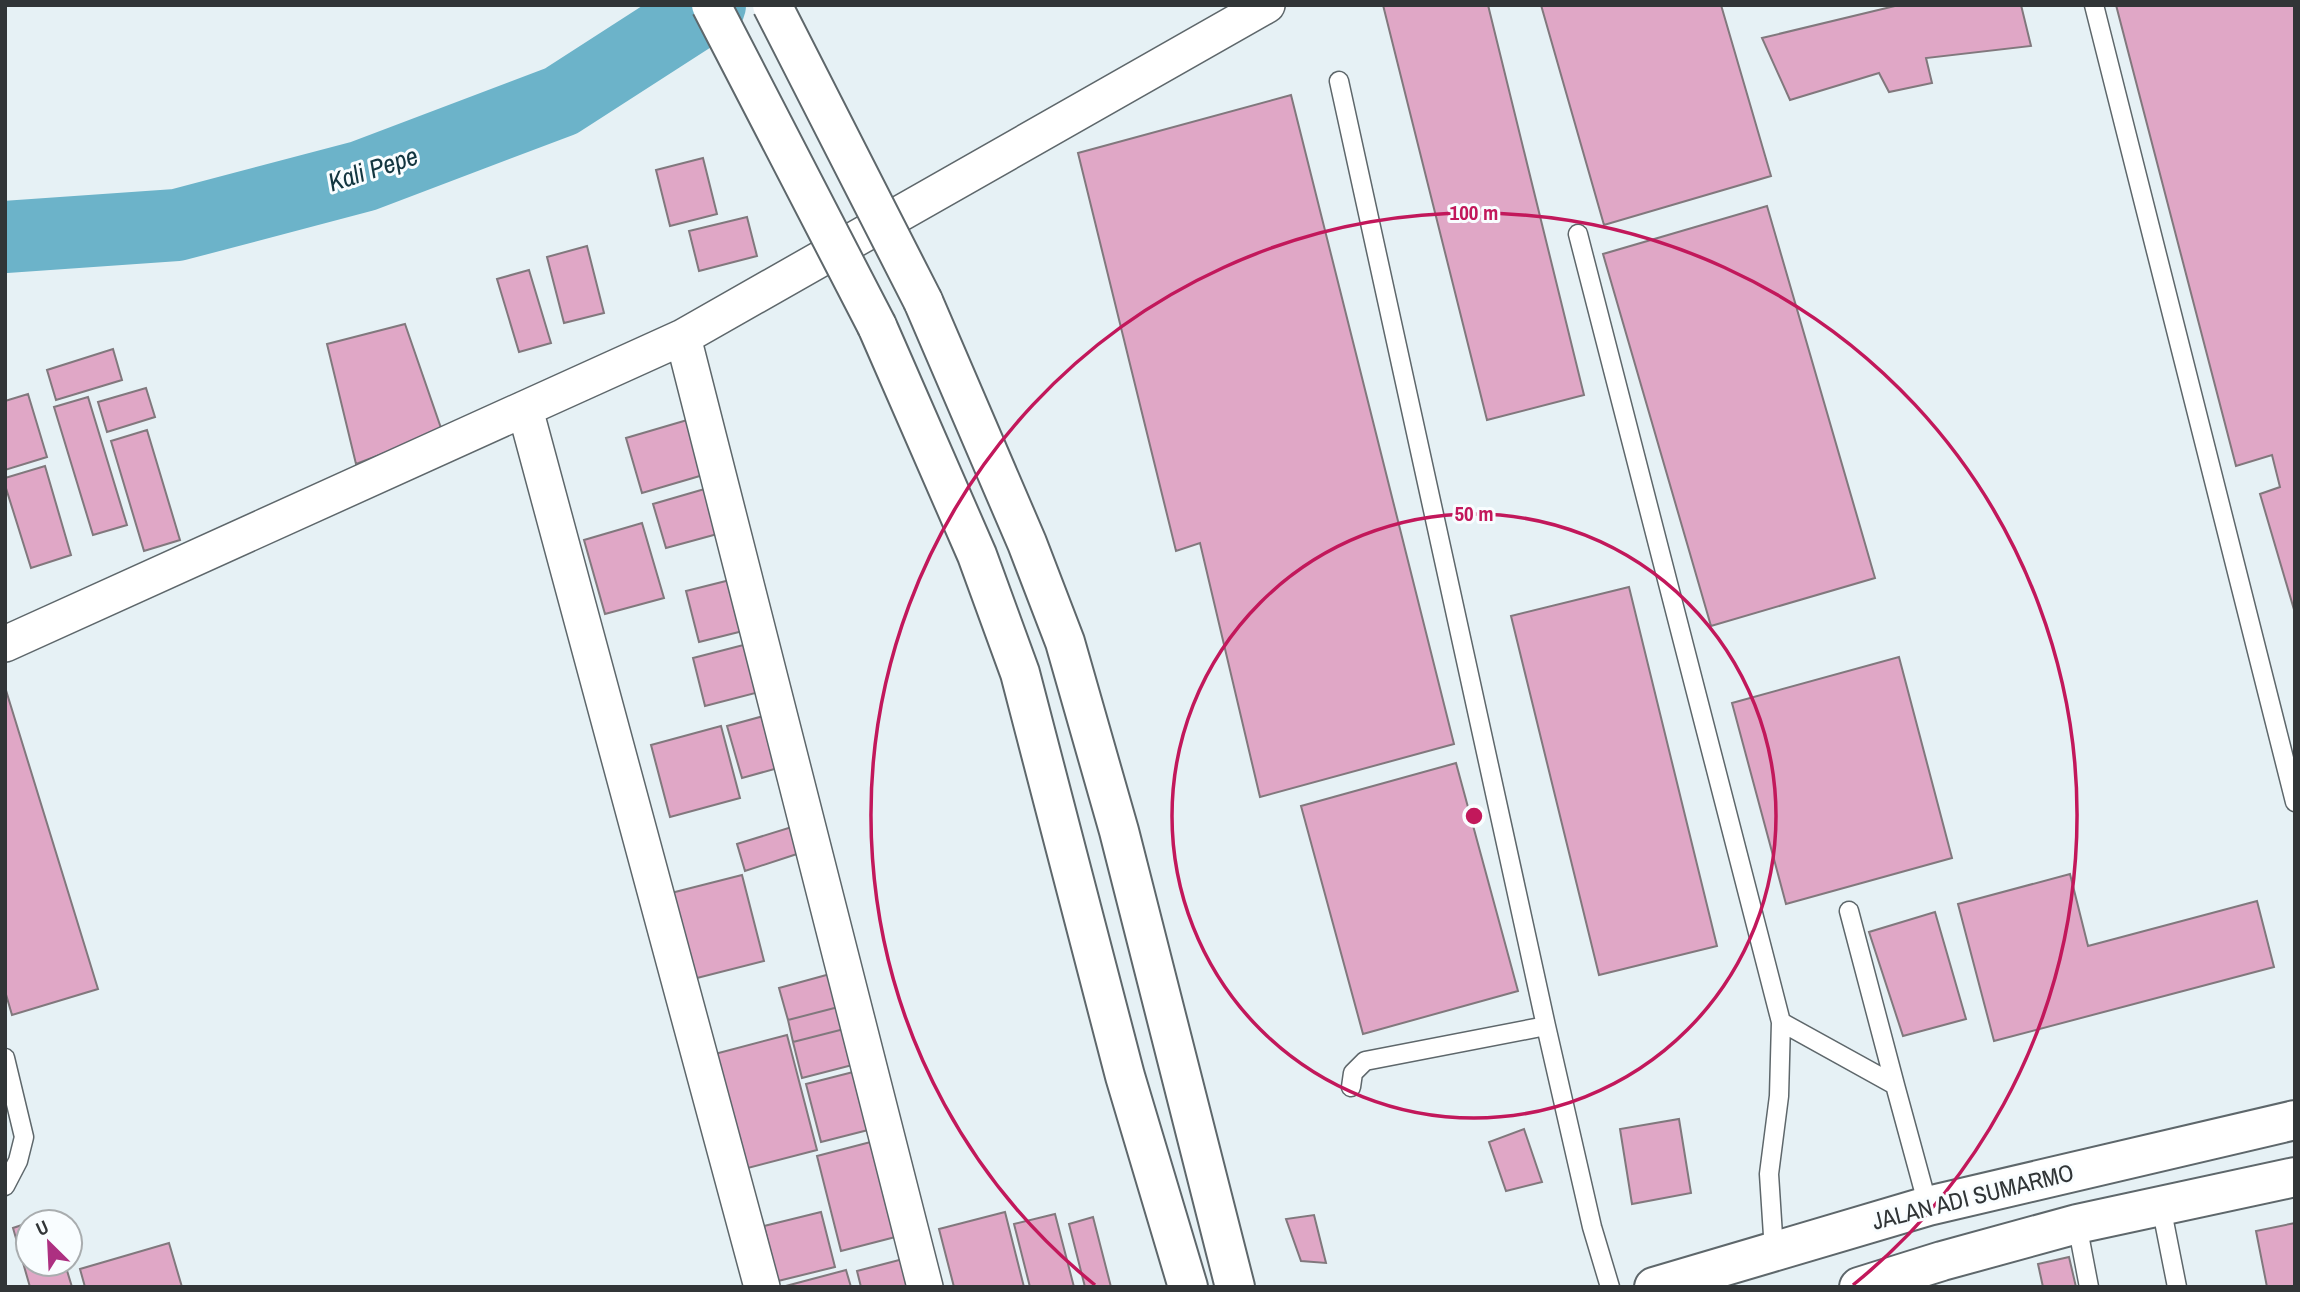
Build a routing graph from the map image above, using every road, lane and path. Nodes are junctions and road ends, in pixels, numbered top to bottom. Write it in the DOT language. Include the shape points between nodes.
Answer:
graph roads {
  1 [pos="711,5"];
  2 [pos="772,5"];
  3 [pos="1268,5"];
  4 [pos="2094,5"];
  5 [pos="1339,81"];
  6 [pos="1578,234"];
  7 [pos="683,337"];
  8 [pos="525,410"];
  9 [pos="5,644"];
  10 [pos="2295,802"];
  11 [pos="1849,911"];
  12 [pos="1781,1022"];
  13 [pos="1546,1026"];
  14 [pos="5,1058"];
  15 [pos="1895,1085"];
  16 [pos="1351,1087"];
  17 [pos="2295,1120"];
  18 [pos="2295,1177"];
  19 [pos="1920,1179"];
  20 [pos="5,1186"];
  21 [pos="2161,1206"];
  22 [pos="2077,1224"];
  23 [pos="1774,1251"];
  24 [pos="1942,1261"];
  25 [pos="1238,1278"];
  26 [pos="762,1287"];
  27 [pos="925,1287"];
  28 [pos="1188,1287"];
  29 [pos="1610,1287"];
  30 [pos="1654,1287"];
  31 [pos="1859,1287"];
  32 [pos="2089,1287"];
  33 [pos="2177,1287"];
  1 -- 28 [label="main road, bridge" via="877,326 977,555 1020,673 1125,1076"];
  2 -- 25 [label="main road, bridge" via="923,301 1027,543 1069,654"];
  3 -- 7 [label="street"];
  4 -- 10 [label="lane"];
  5 -- 13 [label="lane"];
  6 -- 12 [label="lane"];
  7 -- 8 [label="street"];
  7 -- 27 [label="street"];
  8 -- 9 [label="street"];
  8 -- 26 [label="street"];
  11 -- 15 [label="lane"];
  12 -- 15 [label="lane"];
  12 -- 23 [label="lane" via="1779,1096 1769,1174"];
  13 -- 16 [label="lane" via="1365,1060 1353,1073"];
  13 -- 29 [label="lane"];
  14 -- 20 [label="lane" via="24,1137"];
  15 -- 19 [label="lane"];
  17 -- 19 [label="main road, JALAN ADI SUMARMO"];
  18 -- 21 [label="main road"];
  19 -- 23 [label="main road, JALAN ADI SUMARMO"];
  19 -- 24 [label="main road"];
  21 -- 22 [label="main road"];
  21 -- 33 [label="lane"];
  22 -- 24 [label="main road"];
  22 -- 32 [label="lane"];
  23 -- 30 [label="main road, JALAN ADI SUMARMO"];
  24 -- 31 [label="main road"];
}
